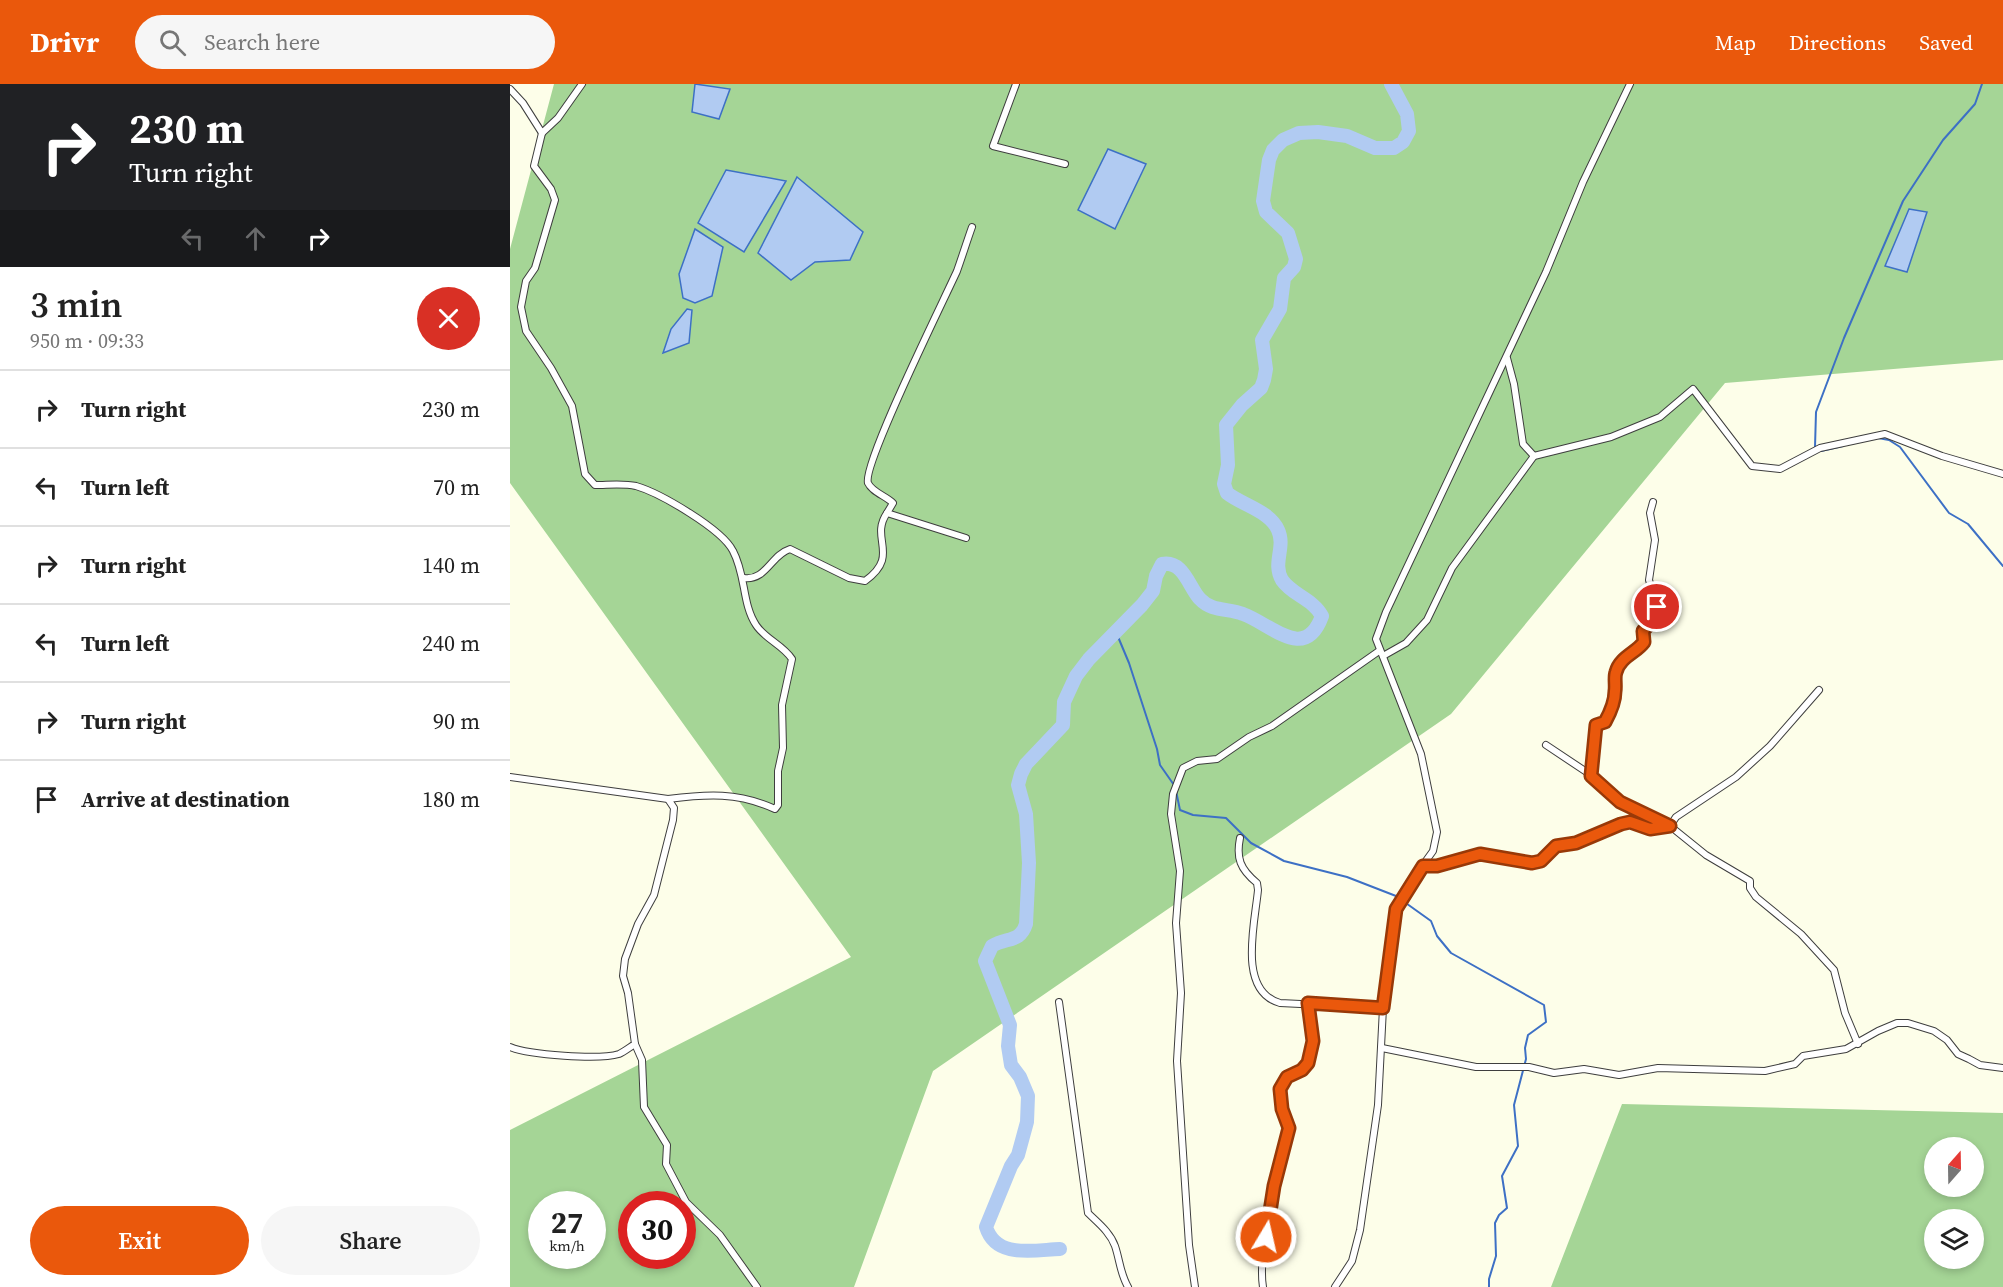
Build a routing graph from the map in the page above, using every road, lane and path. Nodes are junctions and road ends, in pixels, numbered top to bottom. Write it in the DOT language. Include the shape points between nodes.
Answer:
graph roads {
  1 [pos="582,84"];
  2 [pos="1016,84"];
  3 [pos="1630,84"];
  4 [pos="510,89"];
  5 [pos="542,133"];
  6 [pos="1065,164"];
  7 [pos="972,227"];
  8 [pos="1507,358"];
  9 [pos="1534,456"];
  10 [pos="2003,474"];
  11 [pos="1653,502"];
  12 [pos="888,513"];
  13 [pos="966,538"];
  14 [pos="744,578"];
  15 [pos="1381,653"];
  16 [pos="1819,690"];
  17 [pos="1546,745"];
  18 [pos="1591,776"];
  19 [pos="510,777"];
  20 [pos="668,799"];
  21 [pos="1670,826"];
  22 [pos="1240,838"];
  23 [pos="1423,866"];
  24 [pos="1059,1002"];
  25 [pos="1308,1003"];
  26 [pos="1383,1008"];
  27 [pos="635,1044"];
  28 [pos="1858,1044"];
  29 [pos="510,1047"];
  30 [pos="1382,1048"];
  31 [pos="2003,1068"];
  32 [pos="757,1287"];
  33 [pos="1128,1287"];
  34 [pos="1195,1287"];
  35 [pos="1263,1287"];
  36 [pos="1335,1287"];
  1 -- 5 [label="street"];
  2 -- 6 [label="street" via="993,146"];
  3 -- 8 [label="street"];
  4 -- 5 [label="street"];
  5 -- 14 [label="street" via="534,166 555,200 535,268 526,281 521,307 526,331 572,406 585,474 595,485 633,486 661,495 713,528 732,549"];
  7 -- 12 [label="street" via="869,472 872,488 893,503"];
  8 -- 9 [label="street" via="1522,444"];
  8 -- 15 [label="street" via="1386,612 1376,639"];
  9 -- 10 [label="street" via="1611,437 1660,417 1693,389 1752,466 1780,469 1820,448 1885,434"];
  9 -- 15 [label="street" via="1452,568 1428,621 1406,643"];
  11 -- 18 [label="street" via="1650,513 1656,540 1649,580 1657,607 1643,631 1644,642 1637,652 1624,658 1615,672 1610,712 1605,722 1596,725"];
  12 -- 13 [label="street"];
  12 -- 14 [label="street" via="882,529 885,558 866,581 849,578 790,549 781,552 761,575"];
  14 -- 20 [label="street" via="749,611 756,626 792,659 782,705 778,805 775,808 757,801 710,794"];
  15 -- 23 [label="street" via="1421,754 1437,832 1433,851"];
  15 -- 34 [label="street" via="1217,759 1197,761 1183,768 1174,790 1171,814 1180,871 1176,924 1181,993 1177,1061"];
  16 -- 21 [label="street" via="1762,754 1736,777 1676,817"];
  17 -- 18 [label="street"];
  18 -- 21 [label="street" via="1620,802"];
  19 -- 20 [label="street"];
  20 -- 27 [label="street" via="674,808 673,820 654,895 625,959 623,976"];
  21 -- 23 [label="street" via="1650,829 1630,822 1621,824 1576,843 1556,846 1541,861 1532,863 1480,854"];
  21 -- 28 [label="street" via="1706,855 1750,881 1756,897 1827,960 1834,970"];
  22 -- 25 [label="street" via="1238,860 1247,876 1257,883 1258,890 1252,957 1255,984 1272,1000"];
  23 -- 26 [label="street" via="1396,909"];
  24 -- 33 [label="street" via="1088,1213 1107,1231"];
  25 -- 26 [label="street"];
  25 -- 35 [label="street" via="1313,1041 1308,1063 1287,1077 1280,1089 1289,1128 1274,1186"];
  26 -- 30 [label="street"];
  27 -- 29 [label="street" via="618,1054 601,1055 530,1053"];
  27 -- 32 [label="street" via="642,1060 644,1107 666,1145 666,1164 686,1202 720,1235"];
  28 -- 30 [label="street" via="1836,1052 1803,1056 1795,1064 1765,1071 1658,1068 1619,1075 1599,1070 1554,1073 1529,1067 1476,1067"];
  28 -- 31 [label="street" via="1897,1023 1908,1023 1934,1031 1958,1054 1980,1065"];
  30 -- 36 [label="street" via="1358,1245"];
}
